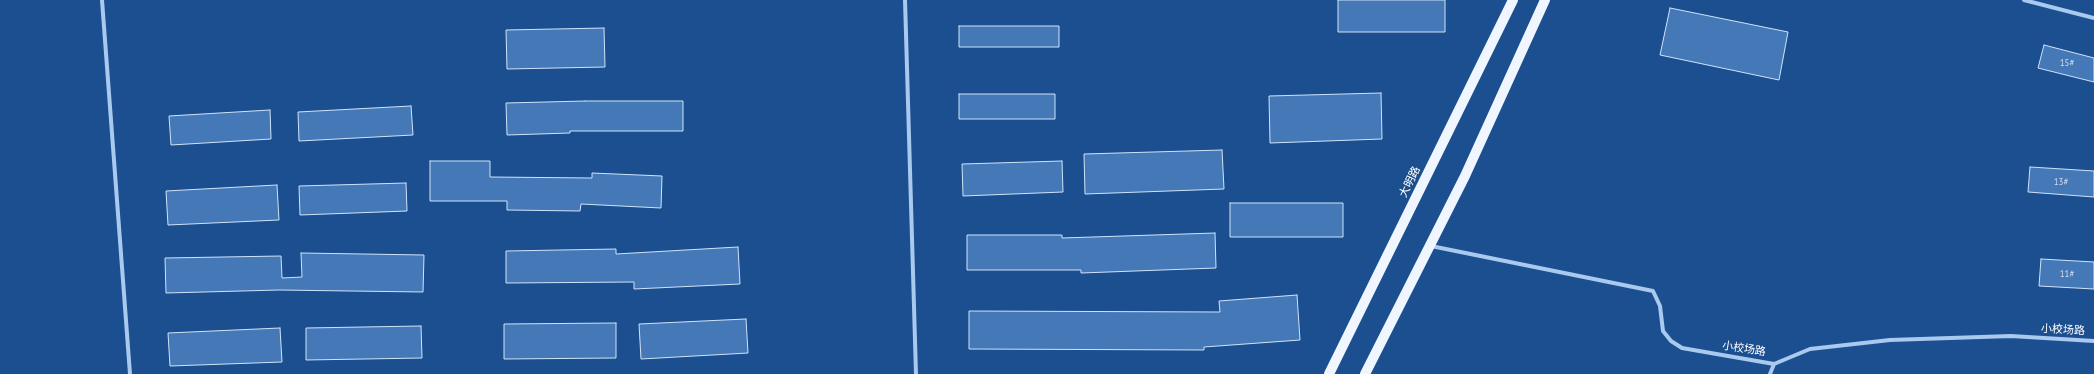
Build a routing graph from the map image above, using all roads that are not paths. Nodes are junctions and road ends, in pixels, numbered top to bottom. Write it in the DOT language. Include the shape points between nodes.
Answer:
graph roads {
  1 [pos="102,0"];
  2 [pos="905,0"];
  3 [pos="1513,0"];
  4 [pos="1545,0"];
  5 [pos="2024,0"];
  6 [pos="2094,18"];
  7 [pos="1431,246"];
  8 [pos="2094,341"];
  9 [pos="1774,364"];
  10 [pos="130,374"];
  11 [pos="916,374"];
  12 [pos="1328,374"];
  13 [pos="1365,374"];
  14 [pos="1770,374"];
  1 -- 10 [label="street"];
  2 -- 11 [label="street"];
  3 -- 12 [label="main road, 大明路"];
  4 -- 7 [label="main road"];
  5 -- 6 [label="street"];
  7 -- 9 [label="street, 小校场路" via="1653,291 1660,306 1663,331 1671,341 1682,348"];
  7 -- 13 [label="main road"];
  8 -- 9 [label="street, 小校场路" via="2011,336 1890,340 1810,349"];
  9 -- 14 [label="street"];
}
